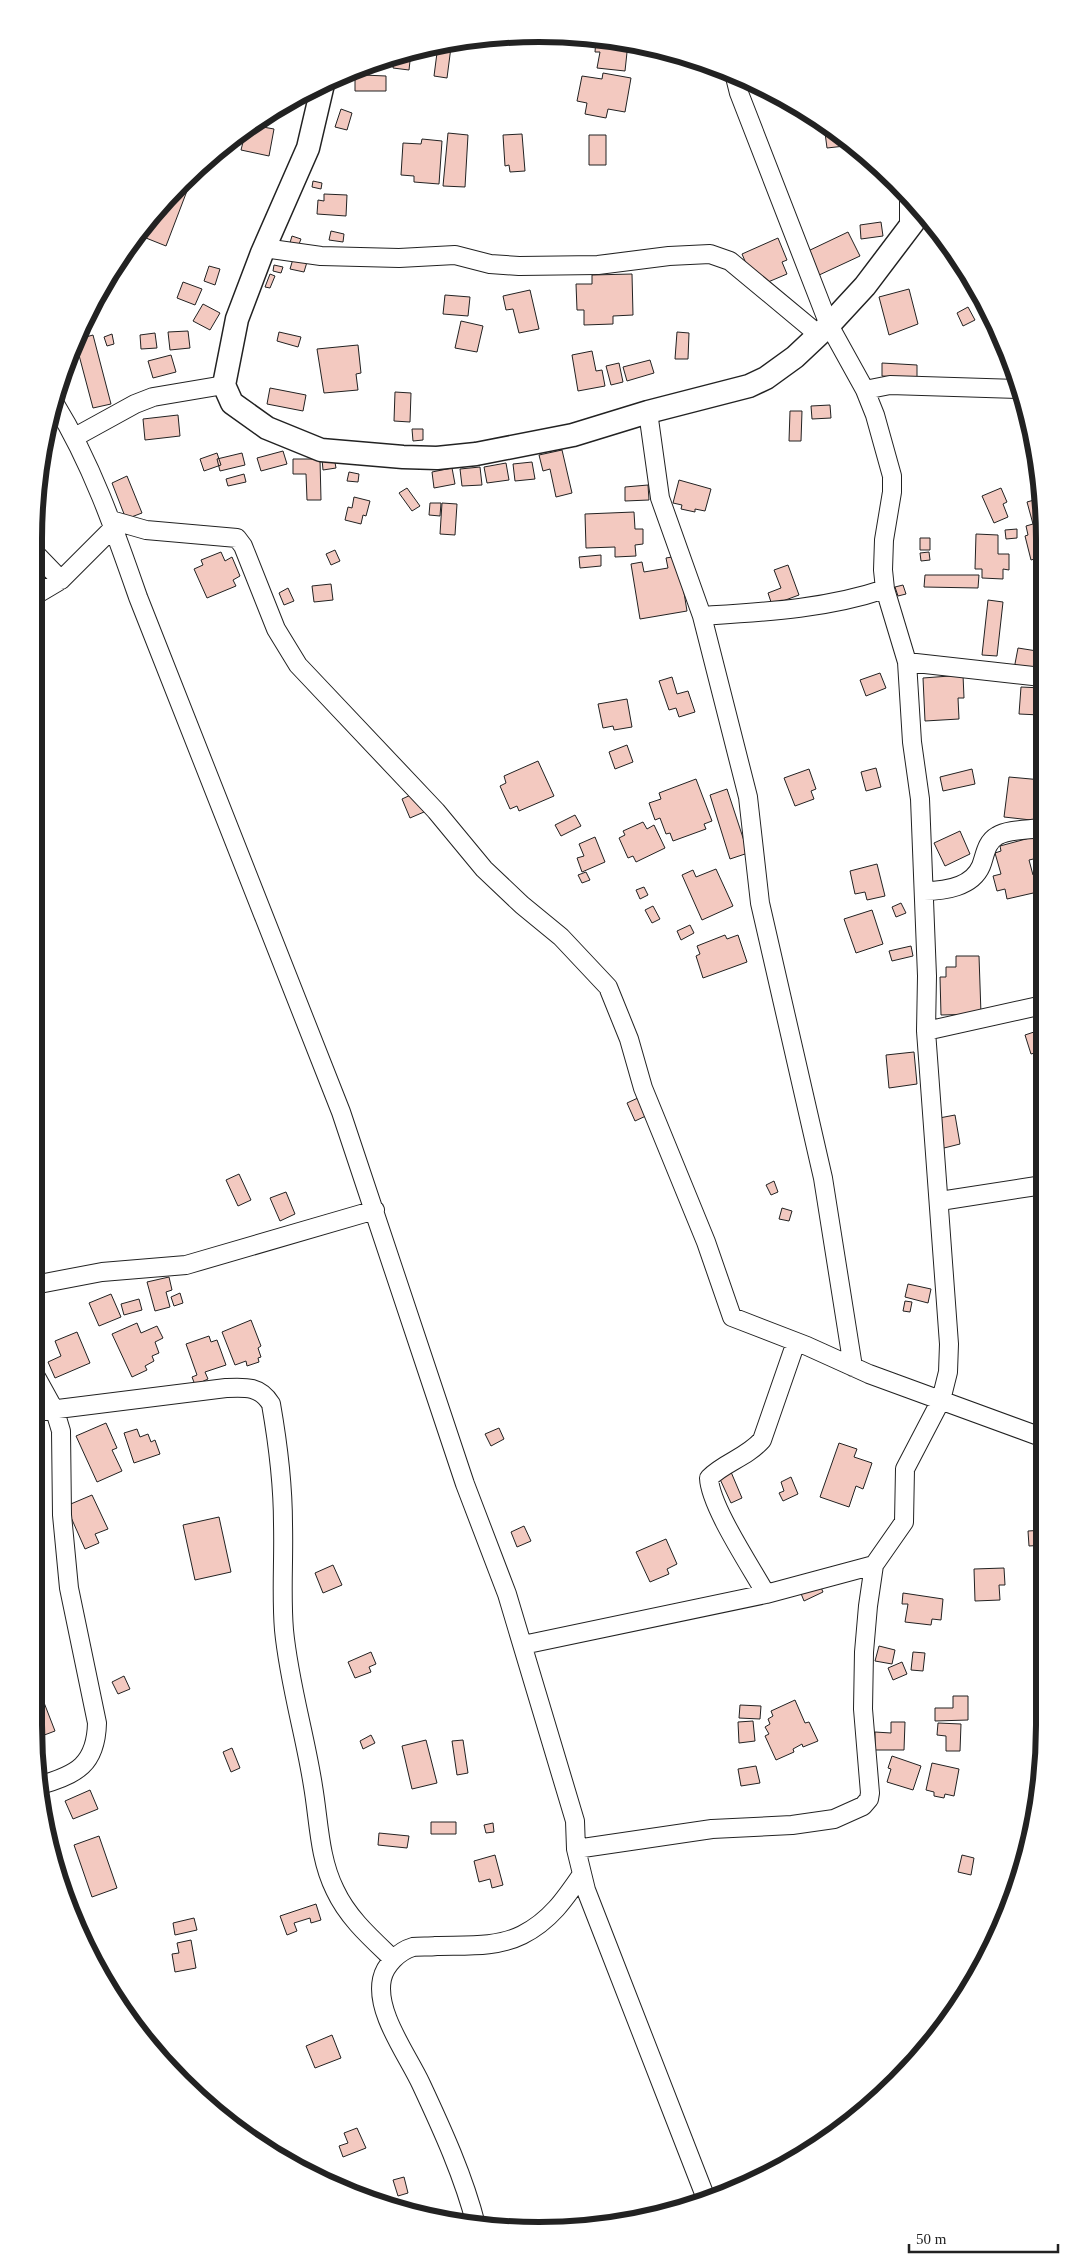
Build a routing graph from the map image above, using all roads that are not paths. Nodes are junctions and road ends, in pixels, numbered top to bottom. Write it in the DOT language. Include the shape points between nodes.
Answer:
graph roads {
  1 [pos="737,83"];
  2 [pos="321,94"];
  3 [pos="915,220"];
  4 [pos="264,248"];
  5 [pos="824,330"];
  6 [pos="224,385"];
  7 [pos="1013,389"];
  8 [pos="865,390"];
  9 [pos="59,411"];
  10 [pos="648,412"];
  11 [pos="75,437"];
  12 [pos="113,524"];
  13 [pos="42,560"];
  14 [pos="61,580"];
  15 [pos="885,589"];
  16 [pos="42,591"];
  17 [pos="702,616"];
  18 [pos="907,662"];
  19 [pos="1036,676"];
  20 [pos="1036,829"];
  21 [pos="924,892"];
  22 [pos="1036,1006"];
  23 [pos="926,1030"];
  24 [pos="1036,1186"];
  25 [pos="940,1201"];
  26 [pos="375,1210"];
  27 [pos="42,1283"];
  28 [pos="796,1342"];
  29 [pos="853,1367"];
  30 [pos="42,1387"];
  31 [pos="941,1400"];
  32 [pos="55,1410"];
  33 [pos="42,1411"];
  34 [pos="1036,1435"];
  35 [pos="874,1565"];
  36 [pos="766,1594"];
  37 [pos="523,1645"];
  38 [pos="46,1783"];
  39 [pos="576,1849"];
  40 [pos="582,1874"];
  41 [pos="393,1959"];
  42 [pos="704,2193"];
  43 [pos="474,2217"];
  1 -- 5 [label="street"];
  2 -- 4 [label="street" via="308,148"];
  3 -- 5 [label="street" via="865,286"];
  4 -- 5 [label="street" via="321,256 399,258 455,255 490,264 519,266 598,265 710,254 730,260"];
  4 -- 6 [label="street" via="237,319"];
  5 -- 8 [label="street"];
  5 -- 10 [label="street" via="794,357 750,386"];
  6 -- 10 [label="street" via="232,403 267,428 321,450 403,457 476,454 573,436"];
  6 -- 11 [label="street" via="153,397"];
  7 -- 8 [label="street" via="890,385"];
  8 -- 15 [label="street" via="892,476 884,540"];
  9 -- 11 [label="street"];
  10 -- 17 [label="street" via="660,498"];
  11 -- 12 [label="street"];
  12 -- 14 [label="street"];
  12 -- 26 [label="street" via="138,597 341,1112"];
  12 -- 28 [label="street" via="183,535 237,538 276,629 298,665 436,811 484,870 561,937 608,987 732,1317"];
  13 -- 14 [label="street"];
  14 -- 16 [label="street"];
  15 -- 17 [label="street" via="806,608"];
  15 -- 18 [label="street"];
  17 -- 29 [label="street" via="748,797 760,903 824,1178"];
  18 -- 19 [label="street"];
  18 -- 21 [label="street" via="912,742 920,799"];
  20 -- 21 [label="street" via="997,836 989,844 974,876 961,885"];
  21 -- 23 [label="street"];
  22 -- 23 [label="street"];
  23 -- 25 [label="street"];
  24 -- 25 [label="street"];
  25 -- 31 [label="street" via="949,1344 948,1372"];
  26 -- 27 [label="street" via="186,1265 102,1272"];
  26 -- 37 [label="street" via="465,1484"];
  28 -- 29 [label="street"];
  28 -- 36 [label="street" via="762,1440 752,1451 717,1470 709,1478 711,1492 730,1532"];
  29 -- 31 [label="street"];
  30 -- 32 [label="street"];
  31 -- 34 [label="street"];
  31 -- 35 [label="street" via="906,1469 904,1522"];
  32 -- 33 [label="street"];
  32 -- 38 [label="street" via="63,1448 62,1514 69,1588 83,1645 97,1723 97,1741 85,1764"];
  32 -- 41 [label="street" via="226,1388 243,1388 265,1394 271,1404 282,1489 284,1633 324,1857 334,1889 346,1910"];
  35 -- 36 [label="street"];
  35 -- 39 [label="street" via="864,1652 863,1709 870,1793 867,1803 834,1819 712,1829"];
  36 -- 37 [label="street"];
  37 -- 39 [label="street" via="575,1821"];
  39 -- 40 [label="street"];
  40 -- 41 [label="street" via="558,1909 521,1935 489,1944 412,1947"];
  40 -- 42 [label="street"];
  41 -- 43 [label="street" via="383,1976 382,2000 387,2018 421,2084 455,2162"];
}
